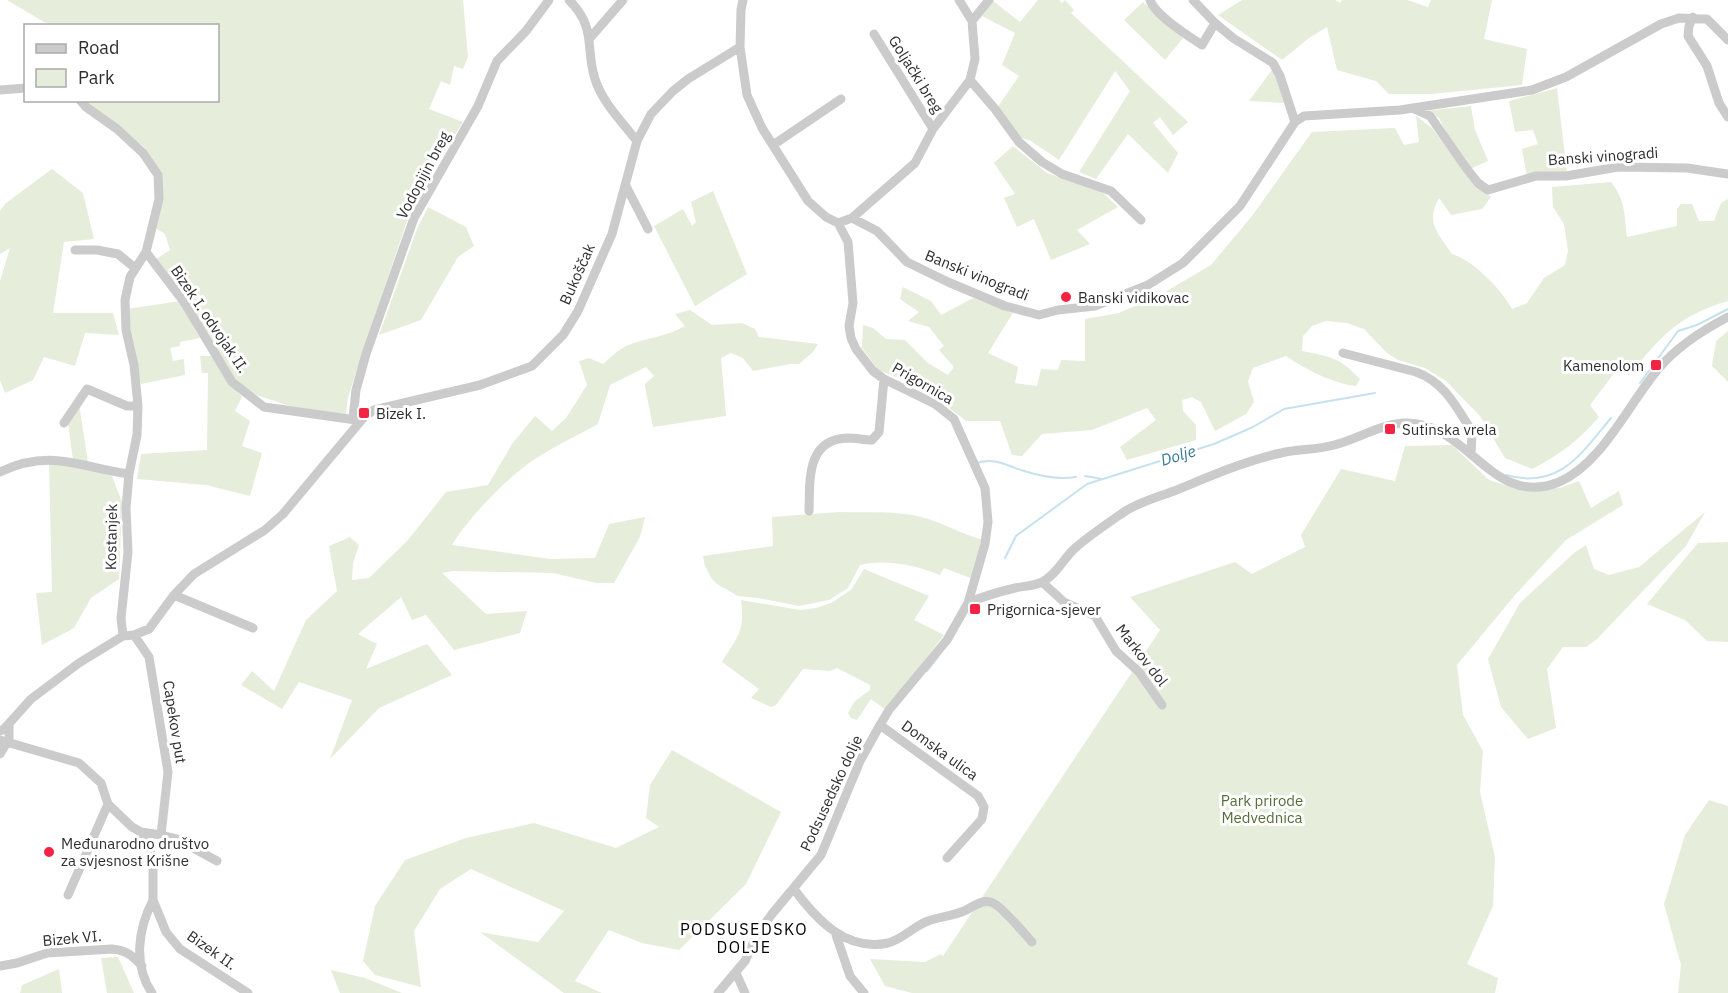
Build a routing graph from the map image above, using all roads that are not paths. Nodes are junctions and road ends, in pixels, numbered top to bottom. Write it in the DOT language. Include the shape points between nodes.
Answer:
graph roads {
  1 [pos="549,0"];
  2 [pos="569,0"];
  3 [pos="623,0"];
  4 [pos="743,0"];
  5 [pos="959,0"];
  6 [pos="989,0"];
  7 [pos="1150,0"];
  8 [pos="1192,0"];
  9 [pos="1693,17"];
  10 [pos="972,21"];
  11 [pos="1215,23"];
  12 [pos="874,34"];
  13 [pos="590,38"];
  14 [pos="1728,40"];
  15 [pos="740,47"];
  16 [pos="970,80"];
  17 [pos="24,88"];
  18 [pos="0,90"];
  19 [pos="841,99"];
  20 [pos="82,102"];
  21 [pos="1412,108"];
  22 [pos="1728,117"];
  23 [pos="1295,122"];
  24 [pos="933,129"];
  25 [pos="637,141"];
  26 [pos="773,145"];
  27 [pos="1728,174"];
  28 [pos="626,186"];
  29 [pos="852,218"];
  30 [pos="1141,220"];
  31 [pos="838,223"];
  32 [pos="648,229"];
  33 [pos="75,250"];
  34 [pos="146,252"];
  35 [pos="135,268"];
  36 [pos="1728,317"];
  37 [pos="1343,353"];
  38 [pos="884,379"];
  39 [pos="138,406"];
  40 [pos="355,420"];
  41 [pos="64,423"];
  42 [pos="1471,454"];
  43 [pos="0,472"];
  44 [pos="129,474"];
  45 [pos="809,511"];
  46 [pos="1042,582"];
  47 [pos="174,595"];
  48 [pos="968,603"];
  49 [pos="253,628"];
  50 [pos="129,635"];
  51 [pos="1162,705"];
  52 [pos="9,724"];
  53 [pos="880,725"];
  54 [pos="0,731"];
  55 [pos="4,742"];
  56 [pos="0,754"];
  57 [pos="108,804"];
  58 [pos="141,832"];
  59 [pos="161,835"];
  60 [pos="947,858"];
  61 [pos="217,861"];
  62 [pos="794,889"];
  63 [pos="68,895"];
  64 [pos="153,900"];
  65 [pos="836,935"];
  66 [pos="1032,942"];
  67 [pos="0,966"];
  68 [pos="142,966"];
  69 [pos="736,973"];
  70 [pos="152,993"];
  71 [pos="248,993"];
  72 [pos="718,993"];
  73 [pos="745,993"];
  74 [pos="864,993"];
  1 -- 40 [label="street, Vodopijin breg" via="497,61 478,106 414,218 366,354 356,390"];
  2 -- 13 [label="street"];
  3 -- 13 [label="street"];
  4 -- 15 [label="street"];
  5 -- 10 [label="street, Goljački breg"];
  6 -- 10 [label="street"];
  7 -- 11 [label="street" via="1202,45"];
  8 -- 11 [label="street"];
  9 -- 14 [label="street" via="1707,19"];
  9 -- 21 [label="street" via="1661,24 1566,77 1532,90"];
  9 -- 22 [label="street" via="1688,36 1707,66"];
  10 -- 16 [label="street, Goljački breg" via="975,59"];
  11 -- 23 [label="street" via="1273,63"];
  12 -- 24 [label="street, Goljački breg"];
  13 -- 25 [label="street" via="598,88"];
  15 -- 25 [label="street, Bukoščak" via="673,91 651,114"];
  15 -- 26 [label="street" via="747,95"];
  16 -- 24 [label="street, Goljački breg"];
  16 -- 30 [label="street" via="1007,129 1042,162 1062,174 1111,191"];
  17 -- 18 [label="street"];
  19 -- 26 [label="street"];
  20 -- 34 [label="street, Kostanjek" via="143,153 158,175 159,199"];
  21 -- 23 [label="street" via="1304,116"];
  21 -- 27 [label="street, Banski vinogradi" via="1430,116 1478,183 1488,190 1536,176 1566,176 1618,167 1687,168"];
  23 -- 29 [label="street, Banski vinogradi" via="1240,206 1184,263 1148,285 1095,306 1039,315 1005,306 907,262 877,231"];
  24 -- 29 [label="street, Goljački breg" via="915,163"];
  25 -- 28 [label="street, Bukoščak"];
  26 -- 31 [label="street" via="808,201"];
  28 -- 32 [label="street"];
  28 -- 40 [label="street, Bukoščak" via="612,234 578,311 563,335 532,366 480,386 374,410"];
  29 -- 31 [label="street"];
  31 -- 38 [label="street, Prigornica" via="848,242 853,303 851,338 873,371"];
  33 -- 35 [label="street" via="118,254"];
  34 -- 35 [label="street, Kostanjek"];
  34 -- 40 [label="street, Bizek I. odvojak II." via="184,302 232,382 264,407"];
  35 -- 39 [label="street, Kostanjek" via="125,300"];
  36 -- 42 [label="street" via="1701,332 1668,359 1594,457 1566,479 1541,487 1520,486 1503,480"];
  37 -- 42 [label="street" via="1416,372 1437,383 1471,430"];
  38 -- 45 [label="street" via="879,432 872,440 847,438 825,443 814,457"];
  38 -- 48 [label="street, Prigornica" via="935,404 954,419 985,488 985,544"];
  39 -- 41 [label="street" via="127,406 87,389"];
  39 -- 44 [label="street, Kostanjek"];
  40 -- 47 [label="street" via="326,464 283,514 265,531 194,574"];
  42 -- 46 [label="street" via="1432,428 1404,423 1338,444 1269,456 1131,508 1074,549"];
  43 -- 44 [label="street" via="36,459 67,460"];
  44 -- 50 [label="street, Kostanjek" via="128,552 121,618"];
  46 -- 48 [label="street"];
  46 -- 51 [label="street, Markov dol" via="1064,602 1095,616 1116,651 1139,672"];
  47 -- 49 [label="street"];
  47 -- 50 [label="street" via="149,629"];
  48 -- 53 [label="street, Podsusedsko dolje" via="947,640"];
  50 -- 52 [label="street" via="79,663 30,699"];
  50 -- 59 [label="street, Capekov put" via="149,657 168,772"];
  52 -- 54 [label="street"];
  52 -- 55 [label="street"];
  53 -- 60 [label="street, Domska ulica" via="978,795 984,807 982,819"];
  53 -- 62 [label="street, Podsusedsko dolje" via="860,761 821,855"];
  55 -- 56 [label="street"];
  55 -- 57 [label="street, Bizek II." via="79,763 101,783"];
  57 -- 58 [label="street, Bizek II."];
  57 -- 63 [label="street"];
  58 -- 59 [label="street"];
  58 -- 64 [label="street, Bizek II." via="153,863"];
  59 -- 61 [label="street" via="177,839"];
  62 -- 65 [label="street"];
  62 -- 69 [label="street, Podsusedsko dolje" via="757,935"];
  64 -- 68 [label="street" via="139,940"];
  64 -- 71 [label="street, Bizek II." via="166,932 180,949"];
  65 -- 66 [label="street" via="863,944 887,943 925,922 984,901 994,903"];
  65 -- 74 [label="street" via="850,976"];
  67 -- 68 [label="street, Bizek VI." via="47,953 112,949 129,953"];
  68 -- 70 [label="street"];
  69 -- 72 [label="street, Podsusedsko dolje"];
  69 -- 73 [label="street"];
}
